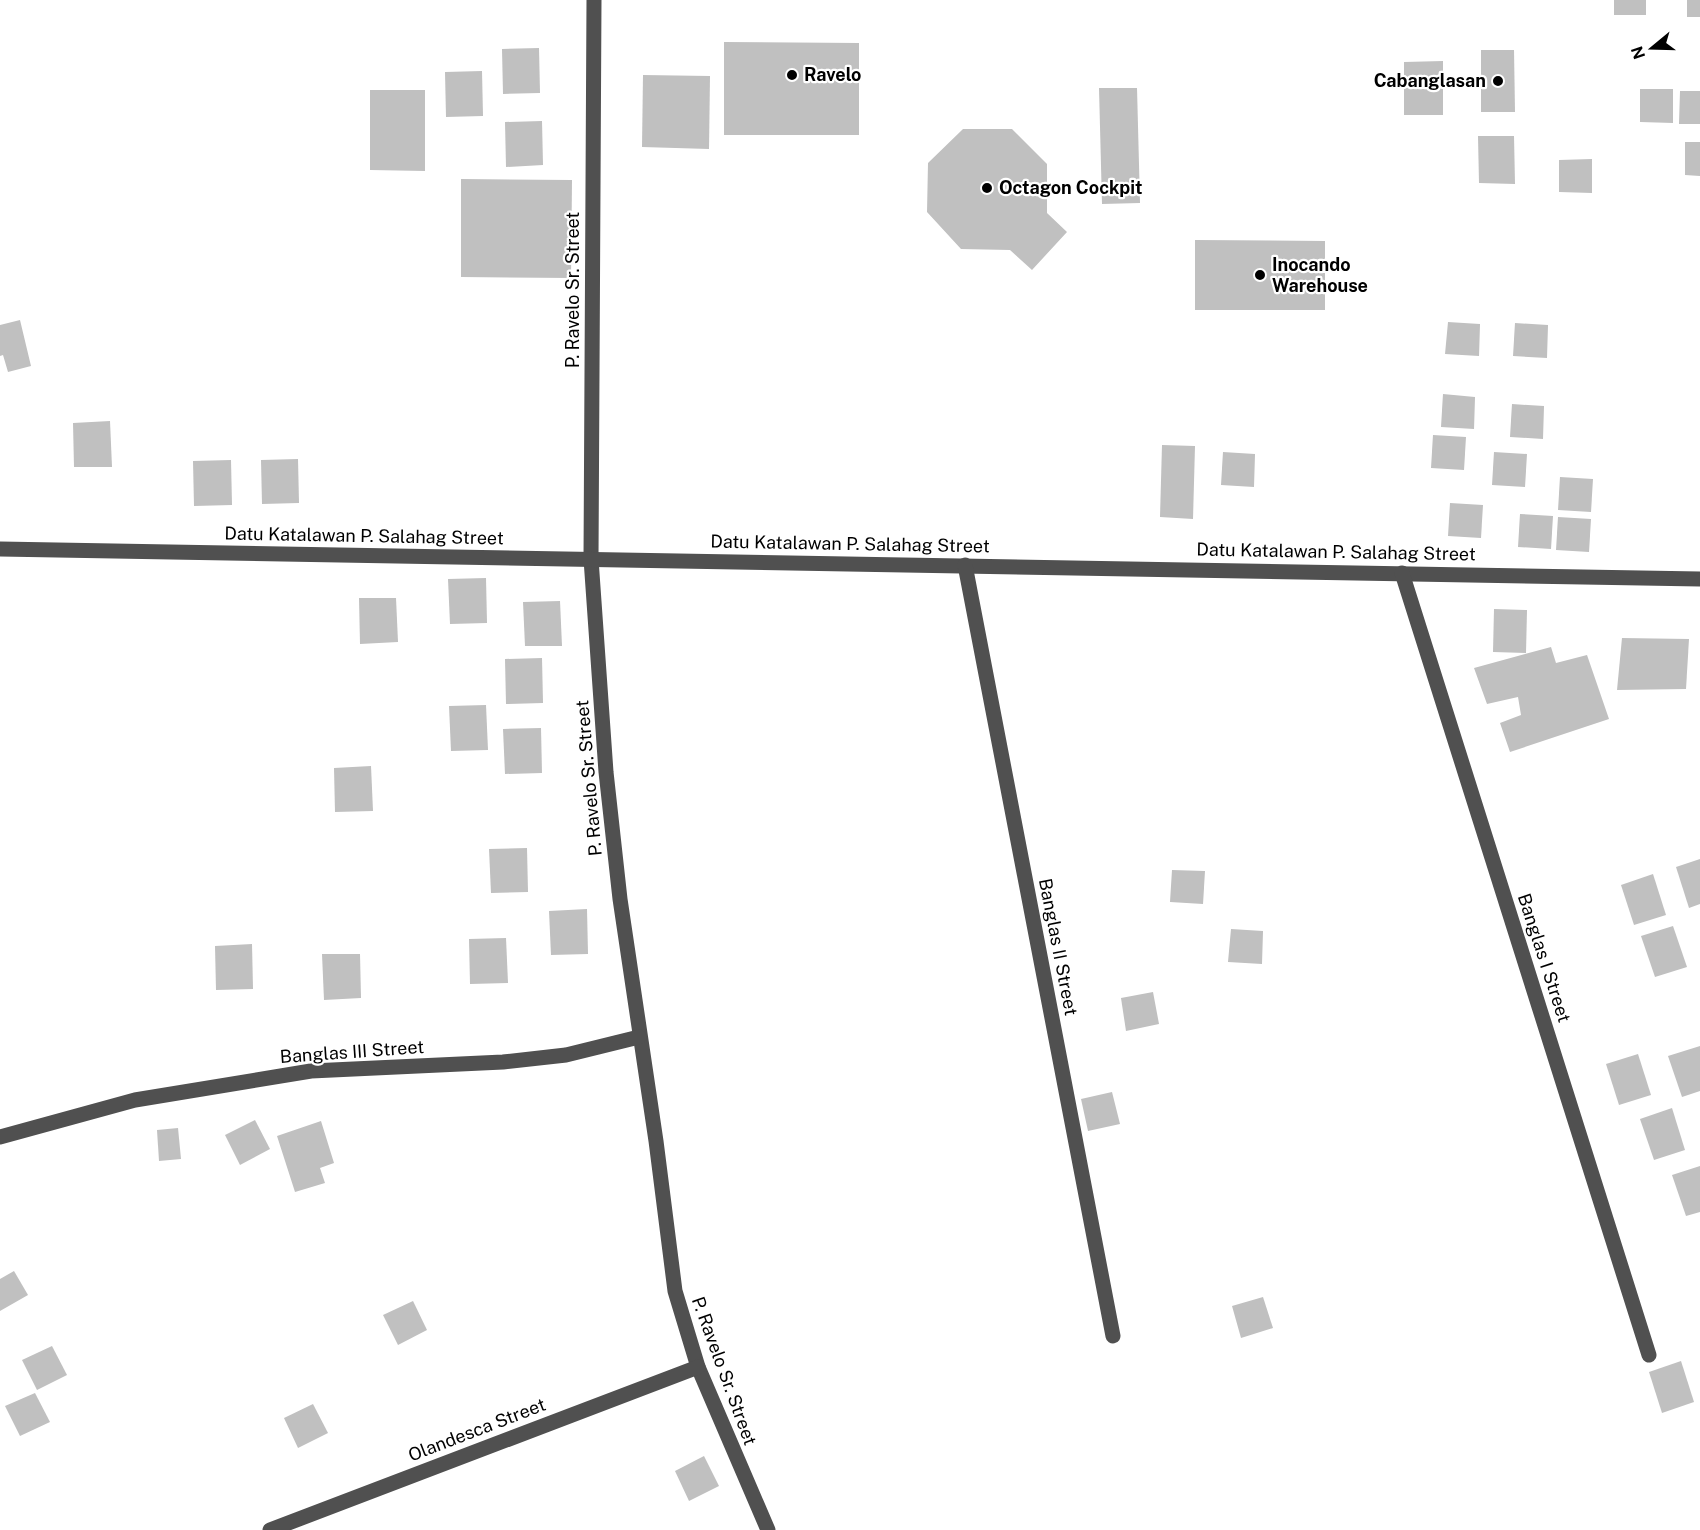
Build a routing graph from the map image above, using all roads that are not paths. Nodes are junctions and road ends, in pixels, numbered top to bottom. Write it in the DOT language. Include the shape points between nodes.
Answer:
graph roads {
  1 [pos="594,0"];
  2 [pos="0,549"];
  3 [pos="591,559"];
  4 [pos="965,565"];
  5 [pos="1402,573"];
  6 [pos="1700,579"];
  7 [pos="639,1037"];
  8 [pos="0,1137"];
  9 [pos="1113,1336"];
  10 [pos="1649,1355"];
  11 [pos="698,1367"];
  12 [pos="270,1530"];
  13 [pos="768,1530"];
  1 -- 3 [label="street, P. Ravelo Sr. Street"];
  2 -- 3 [label="street, Datu Katalawan P. Salahag Street"];
  3 -- 4 [label="street, Datu Katalawan P. Salahag Street"];
  3 -- 7 [label="street, P. Ravelo Sr. Street" via="606,772"];
  4 -- 5 [label="street, Datu Katalawan P. Salahag Street"];
  4 -- 9 [label="street, Banglas II Street"];
  5 -- 6 [label="street, Datu Katalawan P. Salahag Street"];
  5 -- 10 [label="street, Banglas I Street"];
  7 -- 8 [label="street, Banglas III Street" via="566,1055 503,1062 311,1071 135,1100"];
  7 -- 11 [label="street, P. Ravelo Sr. Street" via="675,1291"];
  11 -- 12 [label="street, Olandesca Street"];
  11 -- 13 [label="street, P. Ravelo Sr. Street"];
}
